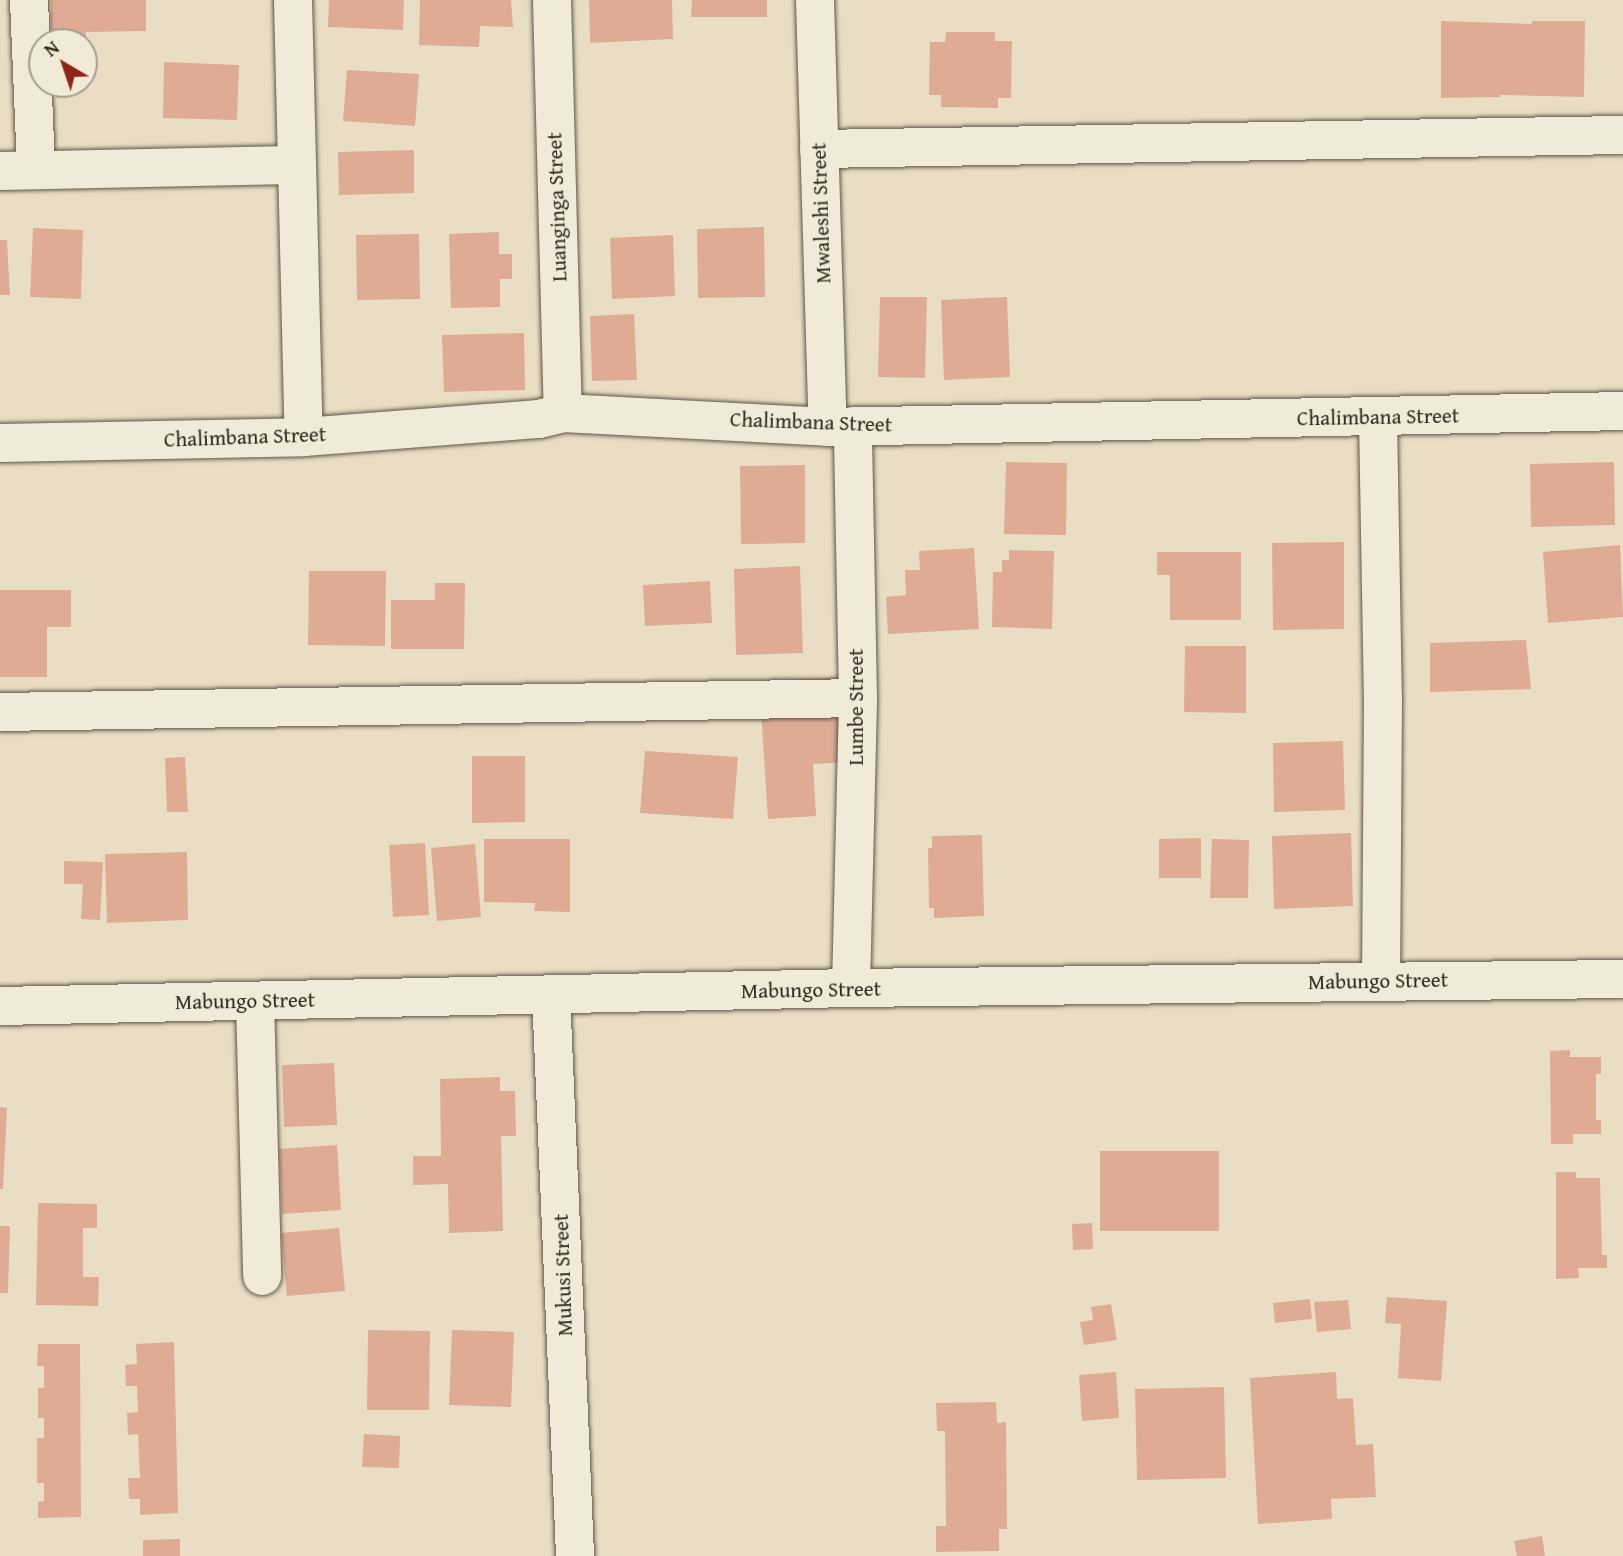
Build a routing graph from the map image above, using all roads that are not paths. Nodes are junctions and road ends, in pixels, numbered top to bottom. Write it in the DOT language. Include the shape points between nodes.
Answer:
graph roads {
  1 [pos="29,0"];
  2 [pos="293,0"];
  3 [pos="552,0"];
  4 [pos="815,0"];
  5 [pos="1623,135"];
  6 [pos="820,149"];
  7 [pos="297,165"];
  8 [pos="18,170"];
  9 [pos="1623,411"];
  10 [pos="563,413"];
  11 [pos="1378,418"];
  12 [pos="840,426"];
  13 [pos="304,437"];
  14 [pos="0,443"];
  15 [pos="858,698"];
  16 [pos="0,712"];
  17 [pos="1623,979"];
  18 [pos="1381,981"];
  19 [pos="851,989"];
  20 [pos="551,994"];
  21 [pos="256,1000"];
  22 [pos="0,1006"];
  23 [pos="262,1276"];
  24 [pos="575,1556"];
  1 -- 8 [label="street"];
  2 -- 7 [label="street"];
  3 -- 10 [label="street, Luanginga Street"];
  4 -- 6 [label="street, Mwaleshi Street"];
  5 -- 6 [label="street"];
  6 -- 12 [label="street, Mwaleshi Street"];
  7 -- 8 [label="street"];
  7 -- 13 [label="street"];
  9 -- 11 [label="street, Chalimbana Street"];
  10 -- 12 [label="street, Chalimbana Street"];
  10 -- 13 [label="street, Chalimbana Street" via="539,419"];
  11 -- 12 [label="street, Chalimbana Street"];
  11 -- 18 [label="street" via="1383,699"];
  12 -- 15 [label="street, Lumbe Street"];
  13 -- 14 [label="street, Chalimbana Street"];
  15 -- 16 [label="street"];
  15 -- 19 [label="street, Lumbe Street"];
  17 -- 18 [label="street, Mabungo Street"];
  18 -- 19 [label="street, Mabungo Street"];
  19 -- 20 [label="street, Mabungo Street"];
  20 -- 21 [label="street, Mabungo Street"];
  20 -- 24 [label="street, Mukusi Street"];
  21 -- 22 [label="street, Mabungo Street"];
  21 -- 23 [label="street"];
}
